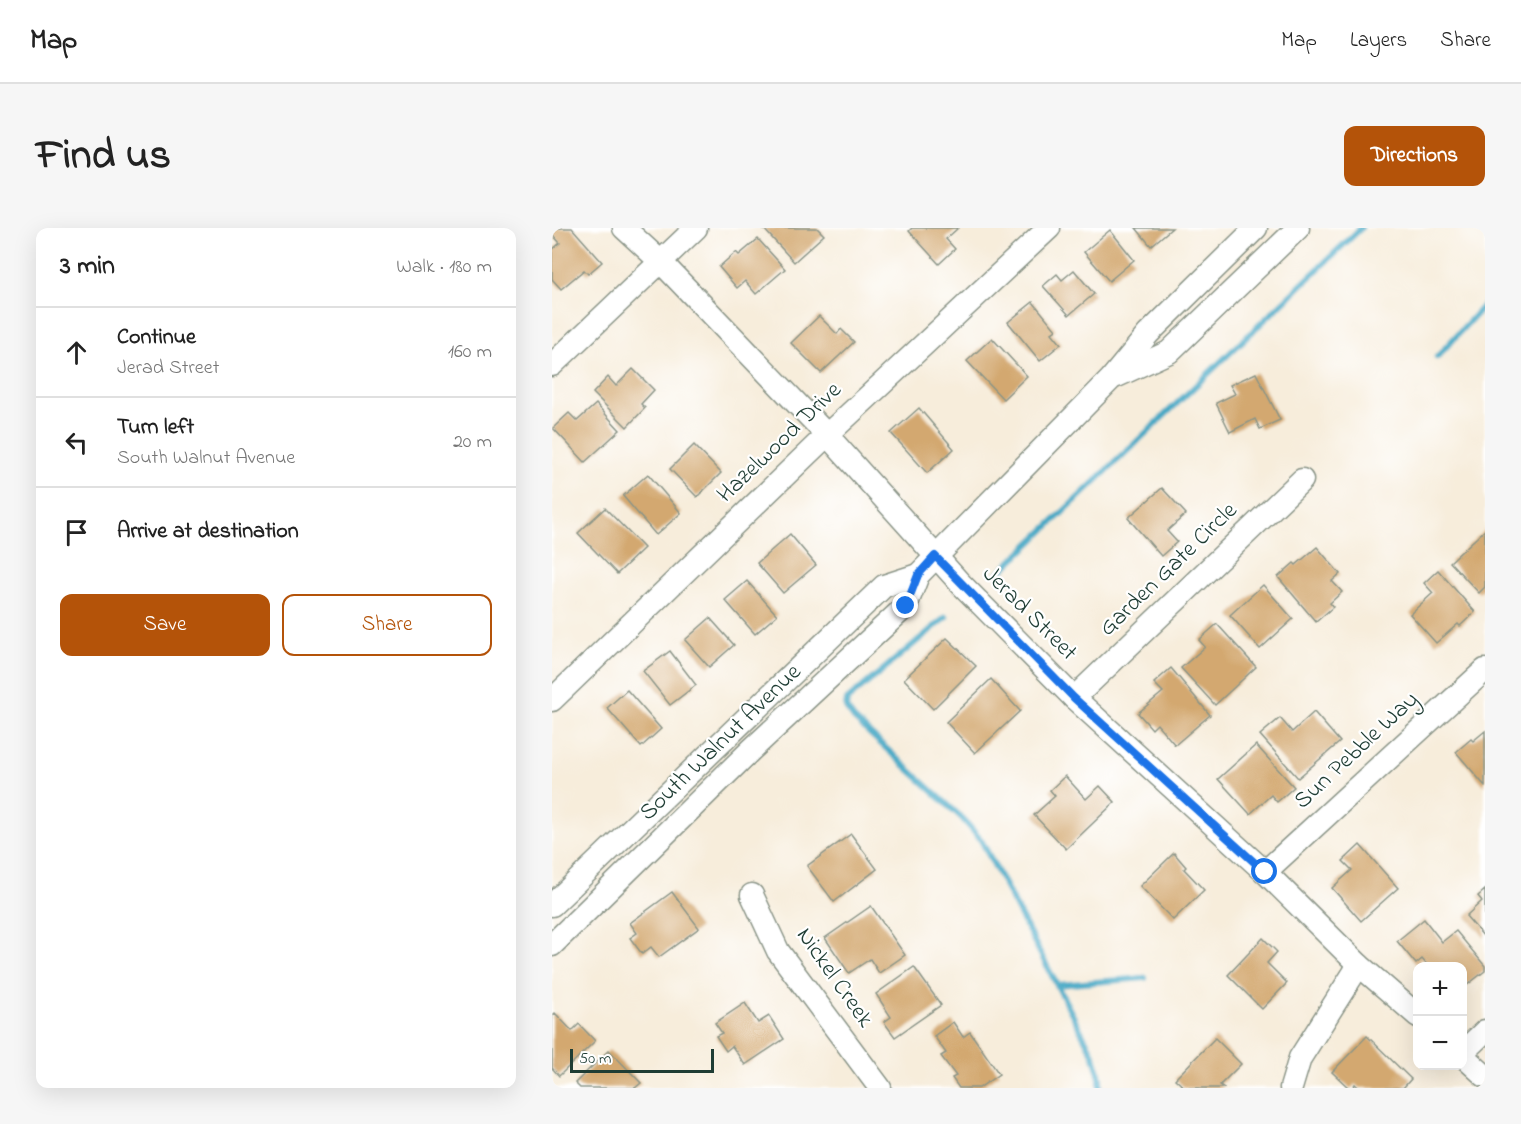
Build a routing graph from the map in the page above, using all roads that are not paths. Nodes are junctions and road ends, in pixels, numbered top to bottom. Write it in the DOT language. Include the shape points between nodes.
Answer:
graph roads {
  1 [pos="624,228"];
  2 [pos="696,228"];
  3 [pos="1049,228"];
  4 [pos="1256,228"];
  5 [pos="1298,228"];
  6 [pos="660,261"];
  7 [pos="552,365"];
  8 [pos="1110,379"];
  9 [pos="827,435"];
  10 [pos="1302,480"];
  11 [pos="935,556"];
  12 [pos="918,575"];
  13 [pos="1485,670"];
  14 [pos="1074,698"];
  15 [pos="552,700"];
  16 [pos="1265,872"];
  17 [pos="752,895"];
  18 [pos="552,905"];
  19 [pos="552,945"];
  20 [pos="1359,965"];
  21 [pos="1413,1012"];
  22 [pos="1485,1031"];
  23 [pos="1467,1049"];
  24 [pos="1467,1059"];
  25 [pos="1485,1076"];
  26 [pos="880,1088"];
  27 [pos="1291,1088"];
  1 -- 6 [label="street, Jerad Street"];
  2 -- 6 [label="street"];
  3 -- 9 [label="street, Hazelwood Drive"];
  4 -- 8 [label="street, South Walnut Avenue" via="1148,334"];
  5 -- 8 [label="street, South Walnut Avenue" via="1169,352"];
  6 -- 7 [label="street"];
  6 -- 9 [label="street, Jerad Street"];
  8 -- 11 [label="street, South Walnut Avenue"];
  9 -- 11 [label="street, Jerad Street"];
  9 -- 15 [label="street, Hazelwood Drive"];
  10 -- 14 [label="street, Garden Gate Circle"];
  11 -- 12 [label="street, South Walnut Avenue"];
  11 -- 14 [label="street, Jerad Street"];
  12 -- 18 [label="street, South Walnut Avenue" via="884,586"];
  12 -- 19 [label="street, South Walnut Avenue" via="906,606 750,750"];
  13 -- 16 [label="street, Sun Pebble Way"];
  14 -- 16 [label="street, Jerad Street"];
  16 -- 20 [label="street, Jerad Street"];
  17 -- 26 [label="street, Nickel Creek" via="778,951"];
  20 -- 21 [label="street, Jerad Street"];
  20 -- 27 [label="street" via="1300,1058"];
  22 -- 23 [label="street"];
  24 -- 25 [label="street"];
}
